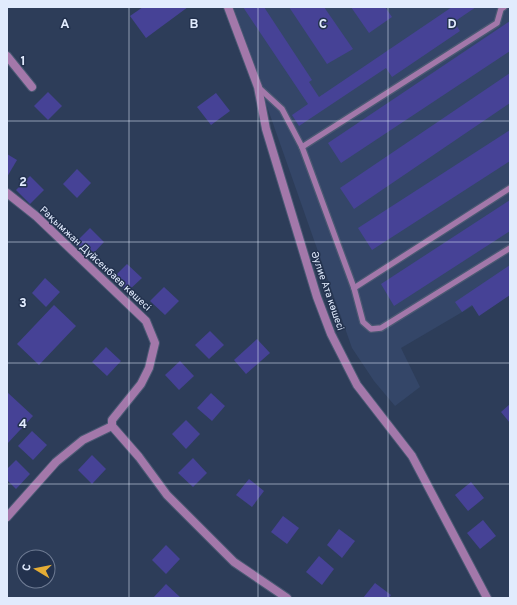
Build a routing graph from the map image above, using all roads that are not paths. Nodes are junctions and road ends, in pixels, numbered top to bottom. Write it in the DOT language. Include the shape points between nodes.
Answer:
graph roads {
  1 [pos="228,7"];
  2 [pos="504,7"];
  3 [pos="7,56"];
  4 [pos="32,87"];
  5 [pos="258,87"];
  6 [pos="302,147"];
  7 [pos="510,188"];
  8 [pos="7,193"];
  9 [pos="510,248"];
  10 [pos="354,288"];
  11 [pos="112,426"];
  12 [pos="7,517"];
  13 [pos="287,598"];
  14 [pos="487,598"];
  1 -- 5 [label="street, Әулие Ата көшесі"];
  2 -- 6 [label="lane" via="497,23"];
  3 -- 4 [label="street"];
  5 -- 6 [label="lane" via="282,110"];
  5 -- 14 [label="street, Әулие Ата көшесі" via="266,129 331,334 357,385 412,456"];
  6 -- 10 [label="lane"];
  7 -- 10 [label="lane"];
  8 -- 11 [label="street, Рақымжан Дүйсенбаев көшесі" via="36,216 146,321 155,343 149,368 141,384 112,420"];
  9 -- 10 [label="lane" via="381,328 371,329 363,322"];
  11 -- 12 [label="street" via="83,440 56,462"];
  11 -- 13 [label="street" via="167,495 234,562"];
}
